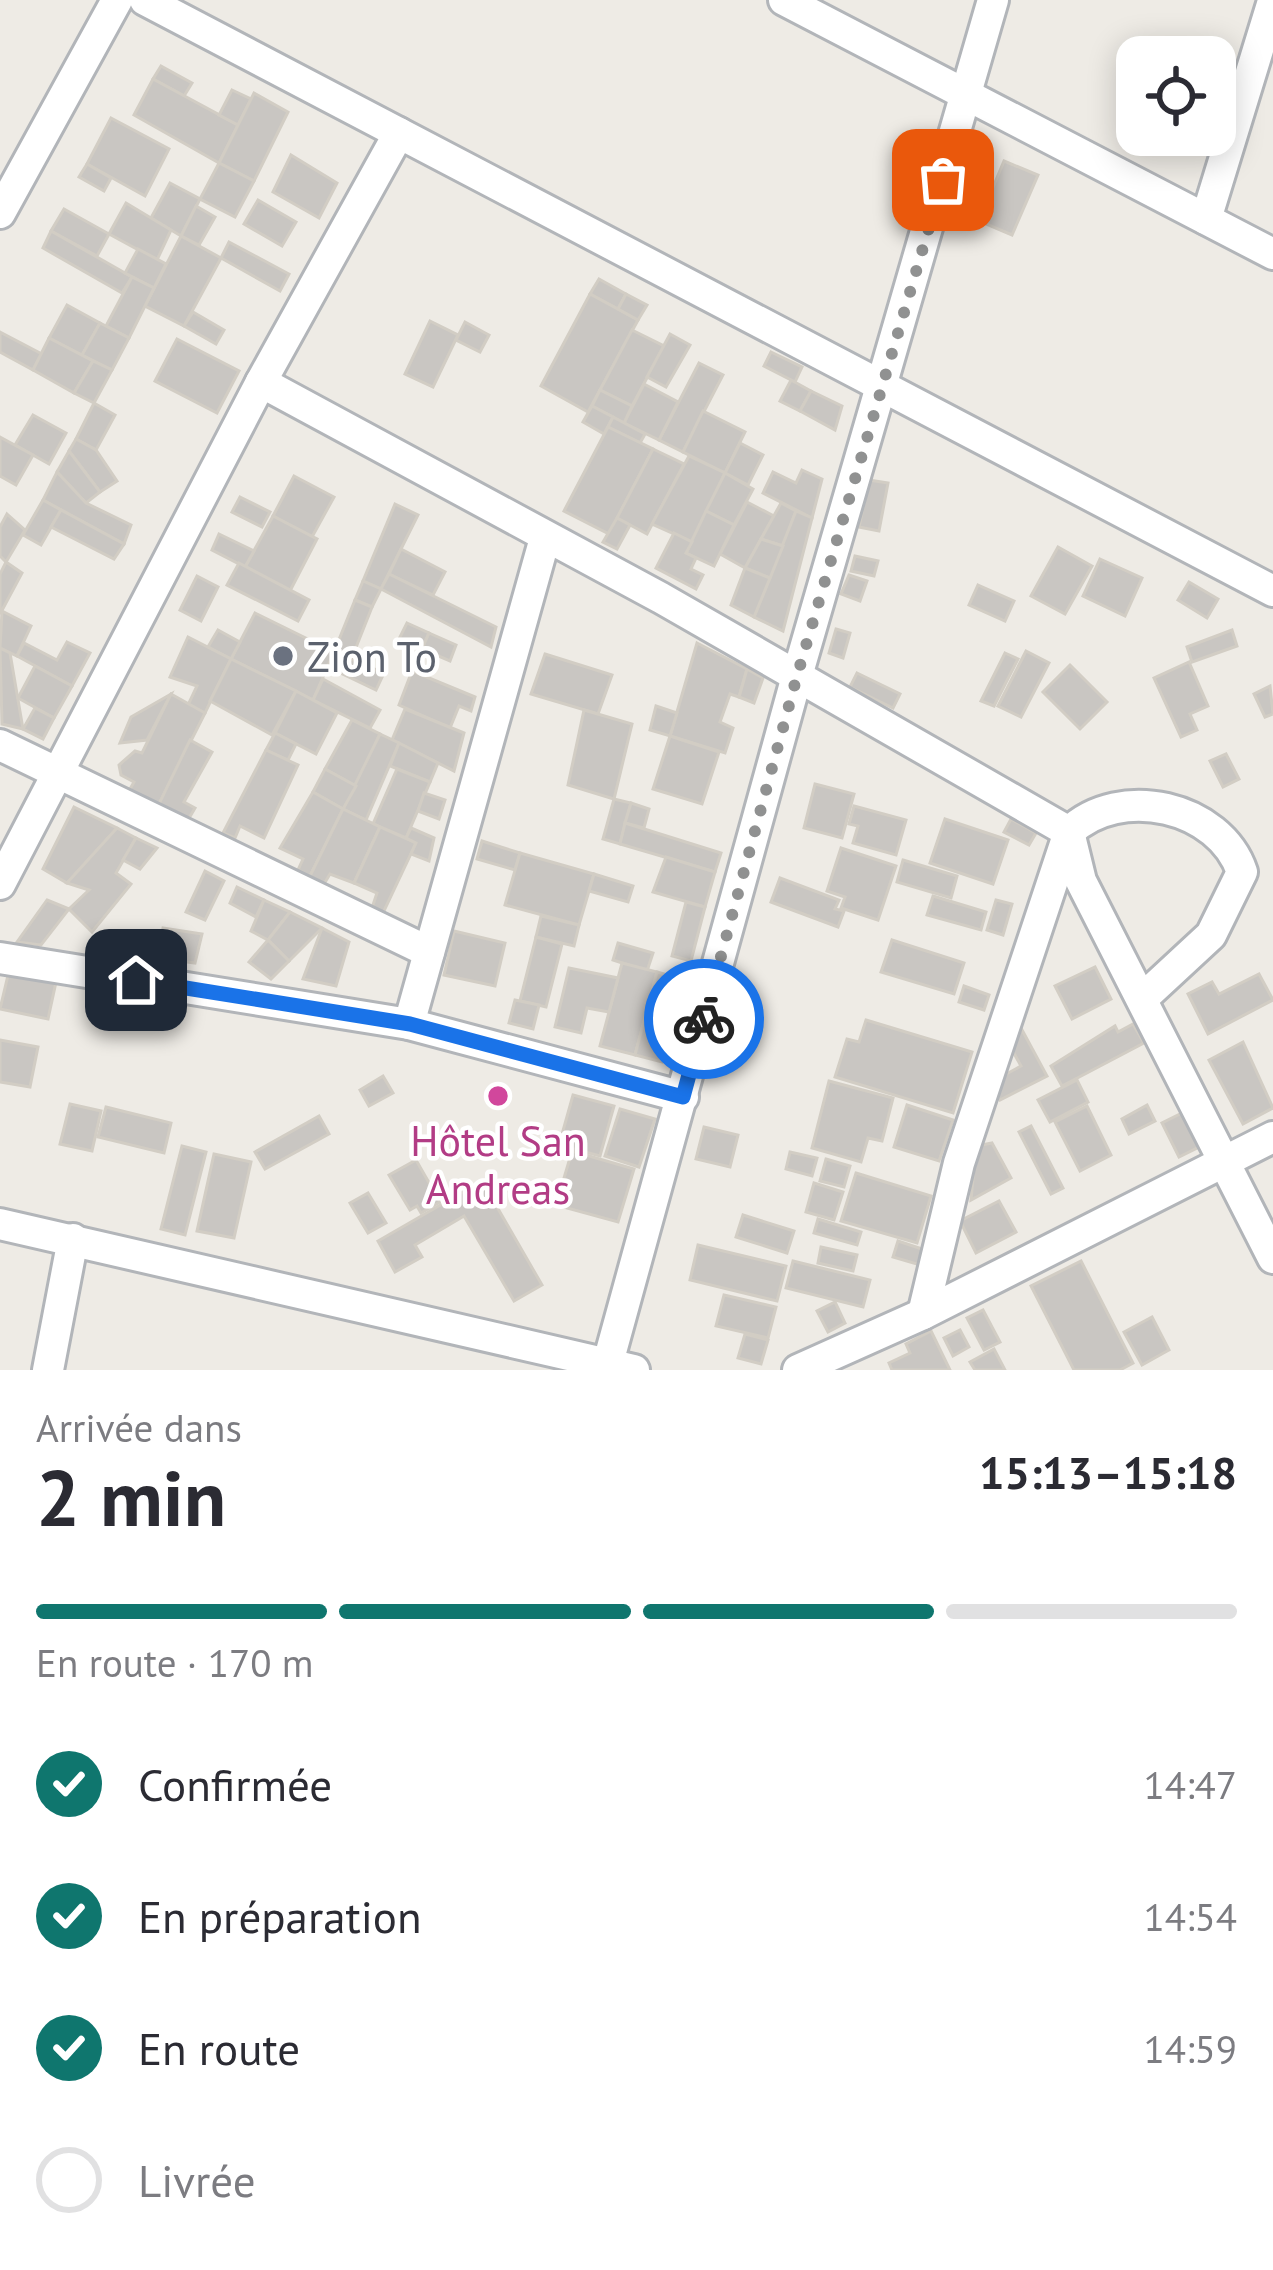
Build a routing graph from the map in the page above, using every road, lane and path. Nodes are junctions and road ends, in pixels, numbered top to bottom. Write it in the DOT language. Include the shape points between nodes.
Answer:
graph roads {
  1 [pos="117,0"];
  2 [pos="145,0"];
  3 [pos="784,0"];
  4 [pos="993,0"];
  5 [pos="1273,1"];
  6 [pos="968,99"];
  7 [pos="399,133"];
  8 [pos="0,213"];
  9 [pos="1206,219"];
  10 [pos="1273,254"];
  11 [pos="261,382"];
  12 [pos="881,384"];
  13 [pos="545,538"];
  14 [pos="1273,591"];
  15 [pos="797,676"];
  16 [pos="0,745"];
  17 [pos="56,775"];
  18 [pos="1069,832"];
  19 [pos="0,884"];
  20 [pos="429,952"];
  21 [pos="0,958"];
  22 [pos="1143,998"];
  23 [pos="410,1024"];
  24 [pos="683,1097"];
  25 [pos="1273,1138"];
  26 [pos="1224,1162"];
  27 [pos="0,1224"];
  28 [pos="73,1240"];
  29 [pos="1273,1258"];
  30 [pos="922,1314"];
  31 [pos="615,1369"];
  32 [pos="48,1370"];
  33 [pos="798,1370"];
  1 -- 8 [label="street"];
  2 -- 7 [label="street"];
  3 -- 6 [label="street"];
  4 -- 6 [label="street"];
  5 -- 9 [label="street"];
  6 -- 9 [label="street"];
  6 -- 12 [label="street"];
  7 -- 11 [label="street"];
  7 -- 12 [label="street"];
  9 -- 10 [label="street"];
  11 -- 13 [label="street"];
  11 -- 17 [label="street"];
  12 -- 14 [label="street"];
  12 -- 15 [label="street"];
  13 -- 15 [label="street"];
  13 -- 20 [label="street"];
  15 -- 18 [label="street"];
  15 -- 24 [label="street"];
  16 -- 17 [label="street"];
  17 -- 19 [label="street"];
  17 -- 20 [label="street"];
  18 -- 22 [label="street" via="1082,881"];
  18 -- 22 [label="street" via="1112,807 1152,807 1209,826 1234,848 1242,872 1211,934"];
  18 -- 30 [label="street" via="958,1163"];
  20 -- 23 [label="street"];
  21 -- 23 [label="street"];
  22 -- 26 [label="street"];
  23 -- 24 [label="street"];
  24 -- 31 [label="street"];
  25 -- 26 [label="street"];
  26 -- 29 [label="street"];
  26 -- 30 [label="street"];
  27 -- 28 [label="street"];
  28 -- 31 [label="street"];
  28 -- 32 [label="street"];
  30 -- 33 [label="street"];
}
